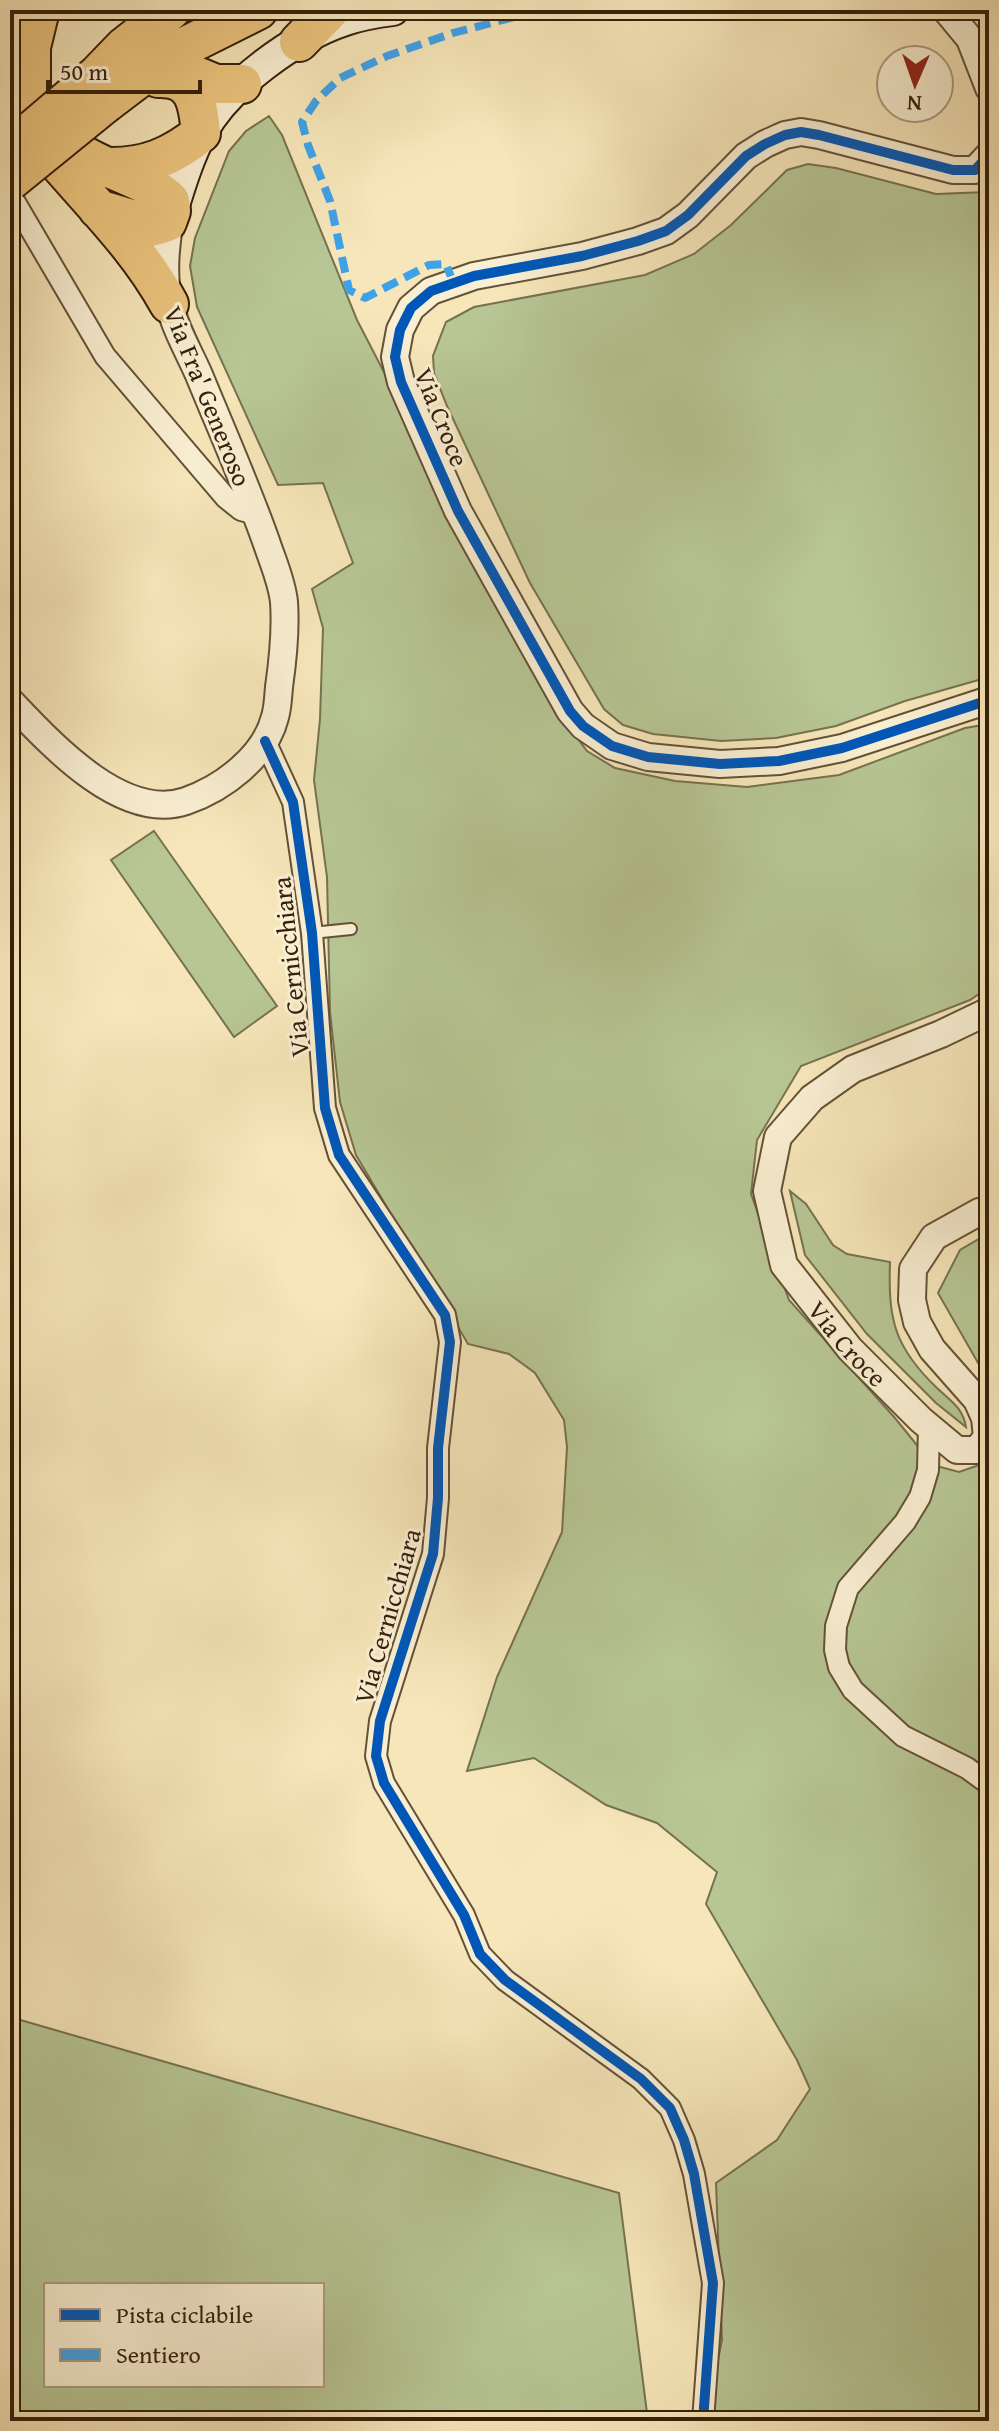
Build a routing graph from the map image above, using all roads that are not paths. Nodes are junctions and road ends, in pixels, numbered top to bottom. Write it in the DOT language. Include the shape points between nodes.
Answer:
graph roads {
  1 [pos="40,10"];
  2 [pos="171,10"];
  3 [pos="205,10"];
  4 [pos="258,10"];
  5 [pos="330,10"];
  6 [pos="393,10"];
  7 [pos="952,14"];
  8 [pos="299,42"];
  9 [pos="242,84"];
  10 [pos="122,86"];
  11 [pos="989,88"];
  12 [pos="34,103"];
  13 [pos="201,133"];
  14 [pos="10,148"];
  15 [pos="989,155"];
  16 [pos="77,160"];
  17 [pos="12,190"];
  18 [pos="98,209"];
  19 [pos="170,218"];
  20 [pos="169,304"];
  21 [pos="256,514"];
  22 [pos="989,700"];
  23 [pos="10,701"];
  24 [pos="265,741"];
  25 [pos="351,929"];
  26 [pos="312,933"];
  27 [pos="989,1011"];
  28 [pos="989,1210"];
  29 [pos="929,1426"];
  30 [pos="989,1784"];
  31 [pos="703,2421"];
  1 -- 12 [label="highway" via="31,47"];
  2 -- 10 [label="highway" via="124,47"];
  3 -- 10 [label="highway"];
  4 -- 10 [label="highway" via="172,53"];
  5 -- 8 [label="highway"];
  6 -- 8 [label="main road, Via Fra' Generoso" via="343,20"];
  7 -- 11 [label="street" via="970,39"];
  8 -- 9 [label="main road, Via Fra' Generoso"];
  9 -- 10 [label="highway" via="216,84 182,73"];
  9 -- 13 [label="main road, Via Fra' Generoso"];
  10 -- 13 [label="highway" via="176,79 189,88 198,107"];
  10 -- 14 [label="highway, bridge"];
  10 -- 17 [label="highway, bridge"];
  13 -- 16 [label="highway" via="162,160 135,166"];
  13 -- 19 [label="main road, Via Fra' Generoso"];
  15 -- 22 [label="street, Via Croce" via="975,170 953,170 819,135 785,135 746,156 666,231 431,291 411,308 395,357 458,511 570,711 612,746 648,757 720,764 779,761 842,748"];
  16 -- 18 [label="highway"];
  16 -- 19 [label="highway" via="167,197"];
  17 -- 21 [label="street" via="105,356 226,498"];
  18 -- 19 [label="highway" via="154,226"];
  18 -- 20 [label="highway" via="138,253"];
  19 -- 20 [label="street, Via Fra' Generoso"];
  20 -- 21 [label="street, Via Fra' Generoso"];
  21 -- 24 [label="street, Via Fra' Generoso" via="284,603 277,704"];
  23 -- 24 [label="street" via="85,770 140,802 182,802 213,790"];
  24 -- 26 [label="street, Via Cernicchiara" via="293,802"];
  25 -- 26 [label="lane"];
  26 -- 31 [label="street, Via Cernicchiara" via="325,1108 339,1155 445,1315 450,1342 433,1554 380,1721 376,1756 384,1783 464,1915 480,1954 505,1980 641,2079 670,2108 694,2174 713,2283"];
  27 -- 29 [label="street, Via Croce" via="853,1069 812,1098 778,1137 767,1191 784,1265 850,1349"];
  28 -- 29 [label="street, Via Croce" via="934,1237 913,1269 912,1300 932,1349 977,1400 987,1437 977,1450 957,1450"];
  29 -- 30 [label="street" via="928,1470 920,1497 848,1588 835,1650 853,1690 903,1736"];
}
